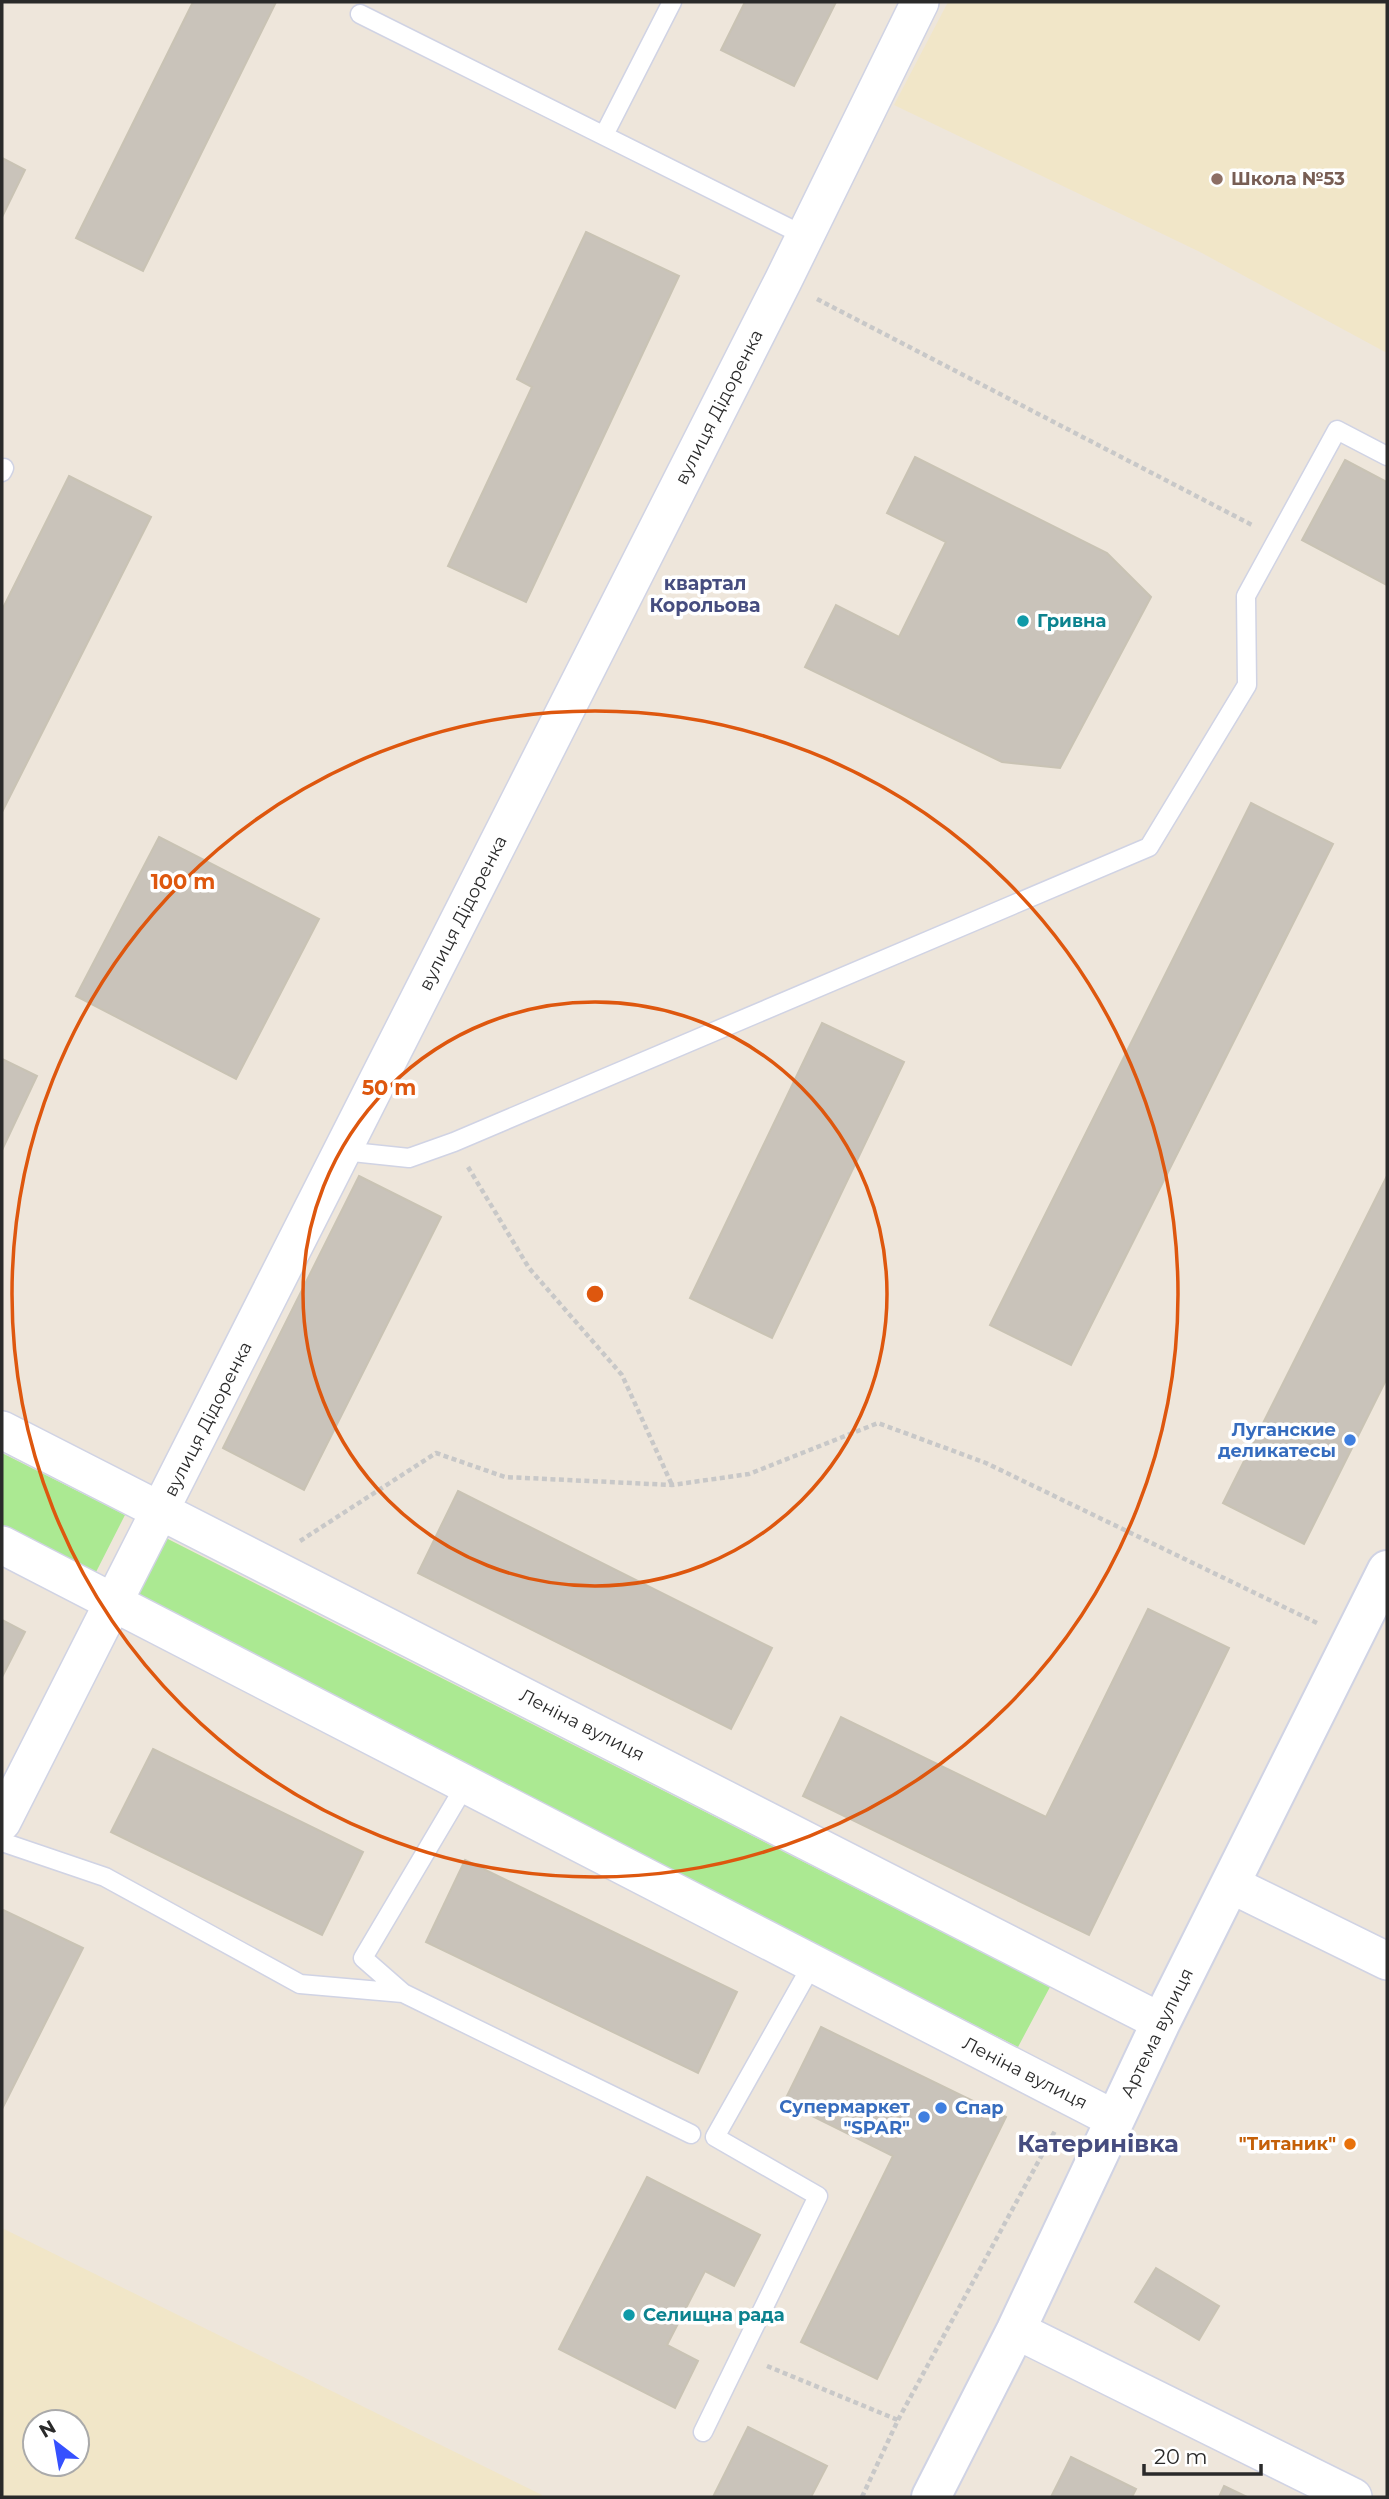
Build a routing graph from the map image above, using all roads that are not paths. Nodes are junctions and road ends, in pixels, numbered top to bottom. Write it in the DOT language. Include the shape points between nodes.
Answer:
graph roads {
  1 [pos="672,2"];
  2 [pos="920,2"];
  3 [pos="360,14"];
  4 [pos="604,135"];
  5 [pos="805,236"];
  6 [pos="1387,456"];
  7 [pos="343,1152"];
  8 [pos="2,1430"];
  9 [pos="162,1510"];
  10 [pos="2,1545"];
  11 [pos="1387,1570"];
  12 [pos="114,1602"];
  13 [pos="466,1784"];
  14 [pos="2,1822"];
  15 [pos="2,1842"];
  16 [pos="1232,1885"];
  17 [pos="1387,1961"];
  18 [pos="813,1963"];
  19 [pos="403,1993"];
  20 [pos="1161,2022"];
  21 [pos="1114,2119"];
  22 [pos="691,2134"];
  23 [pos="1016,2330"];
  24 [pos="703,2432"];
  25 [pos="931,2497"];
  26 [pos="1353,2497"];
  1 -- 4 [label="lane"];
  2 -- 5 [label="street, вулиця Дідоренка"];
  3 -- 4 [label="lane"];
  4 -- 5 [label="lane"];
  5 -- 7 [label="street, вулиця Дідоренка"];
  6 -- 7 [label="lane" via="1337,430 1246,596 1247,685 1149,847 454,1142 409,1158"];
  7 -- 9 [label="street, вулиця Дідоренка"];
  8 -- 9 [label="street, Леніна вулиця"];
  9 -- 12 [label="street, вулиця Дідоренка"];
  9 -- 20 [label="street, Леніна вулиця"];
  10 -- 12 [label="street, Леніна вулиця"];
  11 -- 16 [label="street, Артема вулиця"];
  12 -- 13 [label="street, Леніна вулиця"];
  12 -- 14 [label="street, вулиця Дідоренка"];
  13 -- 18 [label="street, Леніна вулиця"];
  13 -- 19 [label="lane" via="363,1958"];
  15 -- 19 [label="lane" via="105,1877 300,1984"];
  16 -- 17 [label="street"];
  16 -- 20 [label="street, Артема вулиця"];
  18 -- 21 [label="street, Леніна вулиця"];
  18 -- 24 [label="lane" via="715,2137 818,2196"];
  19 -- 22 [label="lane"];
  20 -- 21 [label="street, Артема вулиця"];
  21 -- 23 [label="street, Артема вулиця"];
  23 -- 25 [label="street, Артема вулиця"];
  23 -- 26 [label="street"];
}
